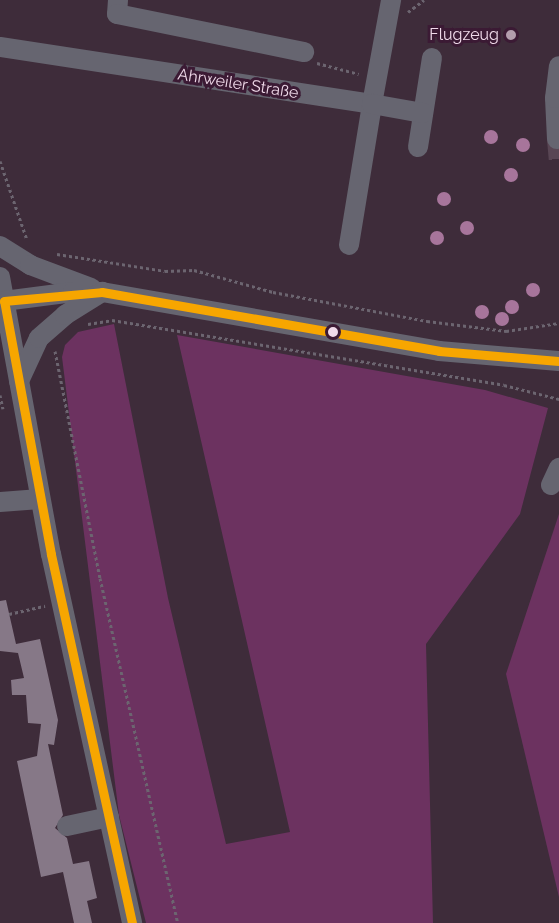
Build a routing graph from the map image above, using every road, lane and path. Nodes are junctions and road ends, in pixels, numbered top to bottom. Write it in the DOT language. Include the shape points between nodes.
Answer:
graph roads {
  1 [pos="118,0"];
  2 [pos="391,0"];
  3 [pos="0,47"];
  4 [pos="304,52"];
  5 [pos="432,58"];
  6 [pos="559,66"];
  7 [pos="377,78"];
  8 [pos="372,104"];
  9 [pos="423,113"];
  10 [pos="557,139"];
  11 [pos="418,147"];
  12 [pos="0,161"];
  13 [pos="28,242"];
  14 [pos="349,245"];
  15 [pos="0,246"];
  16 [pos="52,253"];
  17 [pos="0,277"];
  18 [pos="102,292"];
  19 [pos="4,301"];
  20 [pos="559,323"];
  21 [pos="82,327"];
  22 [pos="55,347"];
  23 [pos="559,361"];
  24 [pos="18,383"];
  25 [pos="559,399"];
  26 [pos="40,500"];
  27 [pos="0,502"];
  28 [pos="49,605"];
  29 [pos="9,614"];
  30 [pos="109,817"];
  31 [pos="68,826"];
  32 [pos="132,923"];
  33 [pos="177,923"];
  1 -- 4 [label="street" via="117,14"];
  2 -- 7 [label="street"];
  3 -- 8 [label="street, Ahrweiler Straße"];
  4 -- 7 [label="path" via="319,65"];
  5 -- 9 [label="street"];
  6 -- 10 [label="street" via="555,98"];
  7 -- 8 [label="street"];
  8 -- 9 [label="street, Ahrweiler Straße"];
  8 -- 14 [label="street"];
  9 -- 11 [label="street"];
  12 -- 13 [label="path"];
  15 -- 18 [label="street" via="30,265"];
  16 -- 20 [label="path" via="165,271 194,270 273,292 427,321 506,331"];
  17 -- 19 [label="street"];
  18 -- 19 [label="street"];
  18 -- 23 [label="street" via="415,347"];
  18 -- 24 [label="street" via="65,315 39,338"];
  19 -- 24 [label="street"];
  21 -- 25 [label="path" via="112,320 504,385"];
  22 -- 33 [label="path" via="99,578"];
  24 -- 26 [label="street"];
  26 -- 27 [label="street"];
  26 -- 30 [label="street"];
  28 -- 29 [label="path"];
  30 -- 31 [label="street"];
  30 -- 32 [label="street"];
}
